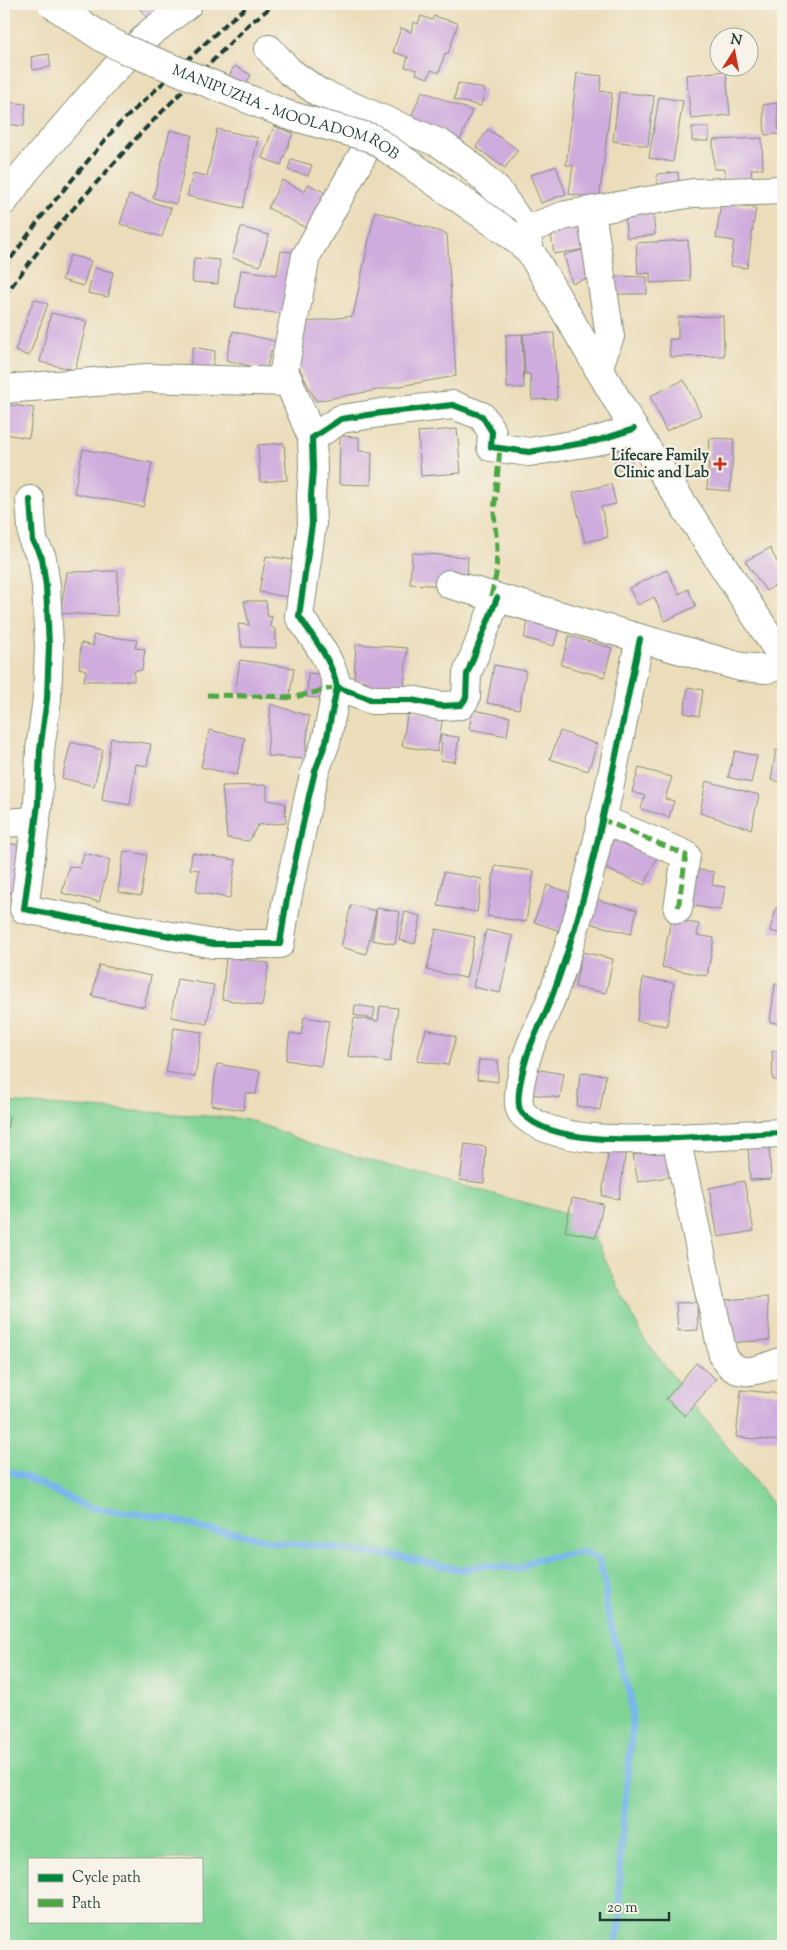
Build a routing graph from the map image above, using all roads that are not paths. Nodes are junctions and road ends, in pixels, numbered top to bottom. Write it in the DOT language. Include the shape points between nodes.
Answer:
graph roads {
  1 [pos="52,4"];
  2 [pos="188,4"];
  3 [pos="269,49"];
  4 [pos="372,138"];
  5 [pos="783,190"];
  6 [pos="4,202"];
  7 [pos="591,211"];
  8 [pos="522,238"];
  9 [pos="598,368"];
  10 [pos="289,382"];
  11 [pos="4,389"];
  12 [pos="634,429"];
  13 [pos="312,438"];
  14 [pos="30,500"];
  15 [pos="449,584"];
  16 [pos="497,598"];
  17 [pos="640,639"];
  18 [pos="783,658"];
  19 [pos="783,665"];
  20 [pos="337,688"];
  21 [pos="601,820"];
  22 [pos="36,821"];
  23 [pos="4,823"];
  24 [pos="678,909"];
  25 [pos="783,1133"];
  26 [pos="676,1138"];
  27 [pos="783,1361"];
  1 -- 4 [label="street, MANIPUZHA - MOOLADOM ROB, bridge" via="124,49 288,115"];
  2 -- 6 [label="street" via="150,33 108,76 24,173"];
  3 -- 8 [label="street" via="289,71 318,92 441,144 469,164 498,191"];
  4 -- 8 [label="street, MANIPUZHA - MOOLADOM ROB, bridge"];
  4 -- 10 [label="street" via="306,256 284,370"];
  5 -- 7 [label="street" via="693,193"];
  7 -- 8 [label="street" via="566,215"];
  7 -- 9 [label="street" via="610,336"];
  8 -- 9 [label="street"];
  9 -- 12 [label="street"];
  10 -- 11 [label="street" via="147,378"];
  10 -- 13 [label="street"];
  12 -- 13 [label="street" via="596,441 529,452 491,447 492,432 482,416 453,405 341,419"];
  12 -- 18 [label="street"];
  13 -- 20 [label="street" via="312,524 299,616 335,677"];
  14 -- 22 [label="street" via="33,541 42,558 46,586 49,646"];
  15 -- 16 [label="street"];
  16 -- 17 [label="street"];
  16 -- 20 [label="street" via="467,674 466,698 460,705 372,700"];
  17 -- 19 [label="street" via="741,667 766,669"];
  17 -- 21 [label="street"];
  20 -- 22 [label="street" via="326,742 309,796 280,944 214,944 24,909"];
  21 -- 24 [label="street" via="686,855"];
  21 -- 26 [label="street" via="586,890 554,992 527,1052 518,1109 543,1127 580,1137 612,1140"];
  22 -- 23 [label="street"];
  25 -- 26 [label="street"];
  26 -- 27 [label="street" via="723,1355 732,1368 750,1372"];
}
